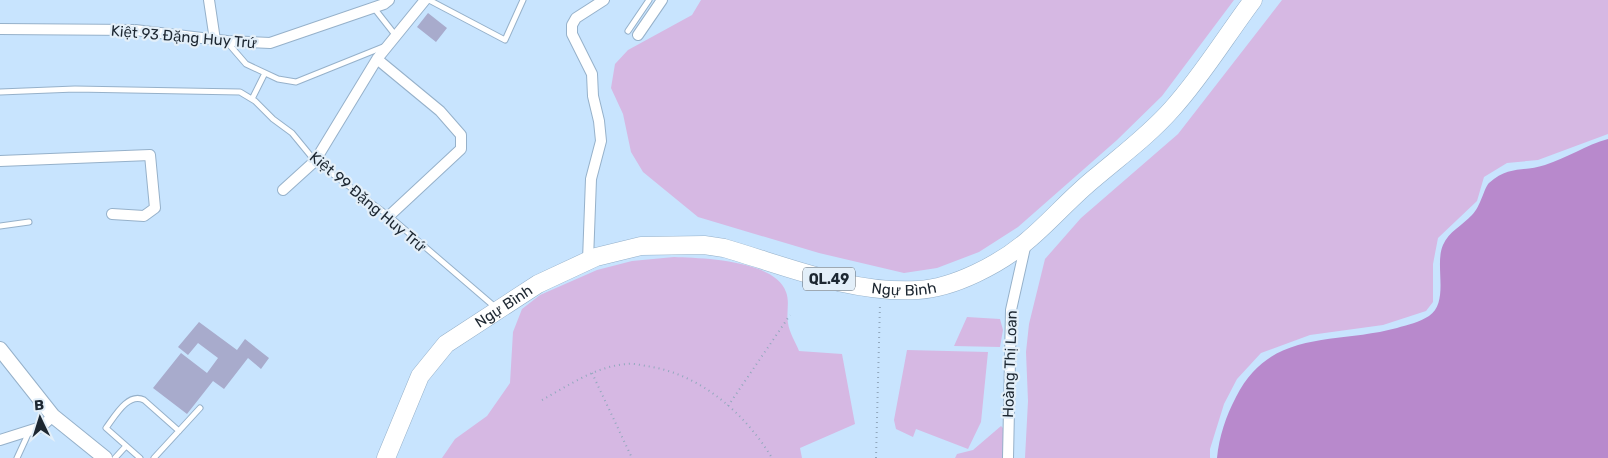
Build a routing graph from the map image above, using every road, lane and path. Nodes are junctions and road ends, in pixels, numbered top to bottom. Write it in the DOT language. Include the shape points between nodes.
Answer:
graph roads {
  1 [pos="209,0"];
  2 [pos="389,0"];
  3 [pos="427,0"];
  4 [pos="523,0"];
  5 [pos="604,0"];
  6 [pos="649,0"];
  7 [pos="662,0"];
  8 [pos="1252,0"];
  9 [pos="373,8"];
  10 [pos="0,29"];
  11 [pos="633,33"];
  12 [pos="396,36"];
  13 [pos="215,40"];
  14 [pos="227,41"];
  15 [pos="387,45"];
  16 [pos="378,59"];
  17 [pos="265,73"];
  18 [pos="0,92"];
  19 [pos="252,99"];
  20 [pos="0,161"];
  21 [pos="315,161"];
  22 [pos="284,190"];
  23 [pos="112,214"];
  24 [pos="389,216"];
  25 [pos="29,222"];
  26 [pos="0,226"];
  27 [pos="1026,242"];
  28 [pos="588,260"];
  29 [pos="881,289"];
  30 [pos="498,310"];
  31 [pos="790,315"];
  32 [pos="0,349"];
  33 [pos="592,373"];
  34 [pos="542,400"];
  35 [pos="728,406"];
  36 [pos="200,408"];
  37 [pos="53,416"];
  38 [pos="179,431"];
  39 [pos="29,432"];
  40 [pos="0,440"];
  41 [pos="126,446"];
  42 [pos="18,458"];
  43 [pos="105,458"];
  44 [pos="115,458"];
  45 [pos="140,458"];
  46 [pos="154,458"];
  47 [pos="386,458"];
  48 [pos="632,458"];
  49 [pos="772,458"];
  50 [pos="876,458"];
  51 [pos="1008,458"];
  1 -- 13 [label="street"];
  2 -- 9 [label="street, Kiệt 93 Đặng Huy Trứ"];
  3 -- 4 [label="lane" via="505,40"];
  3 -- 12 [label="street"];
  5 -- 28 [label="street" via="576,18 572,25 572,34 592,74 601,141 592,179"];
  6 -- 11 [label="lane"];
  7 -- 11 [label="street"];
  8 -- 27 [label="highway, Ngự Bình / QL.49" via="1173,109 1145,138 1094,178"];
  9 -- 12 [label="lane"];
  9 -- 14 [label="street, Kiệt 93 Đặng Huy Trứ" via="270,43"];
  10 -- 13 [label="street, Kiệt 93 Đặng Huy Trứ" via="135,30"];
  12 -- 15 [label="street"];
  13 -- 14 [label="street, Kiệt 93 Đặng Huy Trứ"];
  14 -- 17 [label="lane" via="246,64"];
  15 -- 16 [label="street"];
  15 -- 17 [label="lane" via="296,82"];
  16 -- 21 [label="street"];
  16 -- 24 [label="street" via="440,111 461,135 461,149"];
  17 -- 19 [label="lane"];
  18 -- 19 [label="lane, Kiệt 99 Đặng Huy Trứ" via="169,89 240,92"];
  19 -- 21 [label="lane, Kiệt 99 Đặng Huy Trứ" via="292,133"];
  20 -- 23 [label="street" via="150,156 155,208 144,216"];
  21 -- 22 [label="street"];
  21 -- 24 [label="lane, Kiệt 99 Đặng Huy Trứ"];
  24 -- 30 [label="lane, Kiệt 99 Đặng Huy Trứ"];
  25 -- 26 [label="lane"];
  27 -- 29 [label="highway, Ngự Bình / QL.49" via="955,283 921,290"];
  27 -- 51 [label="street, Hoàng Thị Loan" via="1011,310"];
  28 -- 29 [label="highway, Ngự Bình / QL.49" via="641,246 704,245 839,282"];
  28 -- 30 [label="highway, Ngự Bình / QL.49" via="538,284"];
  29 -- 50 [label="path"];
  30 -- 47 [label="highway, Ngự Bình / QL.49" via="446,344 420,376"];
  31 -- 35 [label="path"];
  32 -- 37 [label="street"];
  33 -- 34 [label="path"];
  33 -- 35 [label="path" via="627,363 654,367 695,382"];
  33 -- 48 [label="path"];
  35 -- 49 [label="path" via="760,438"];
  36 -- 38 [label="lane"];
  37 -- 39 [label="street"];
  37 -- 43 [label="street"];
  38 -- 41 [label="lane" via="144,400 130,398 106,428"];
  38 -- 46 [label="lane"];
  39 -- 40 [label="street"];
  39 -- 42 [label="lane"];
  41 -- 44 [label="lane"];
  41 -- 45 [label="lane"];
}
